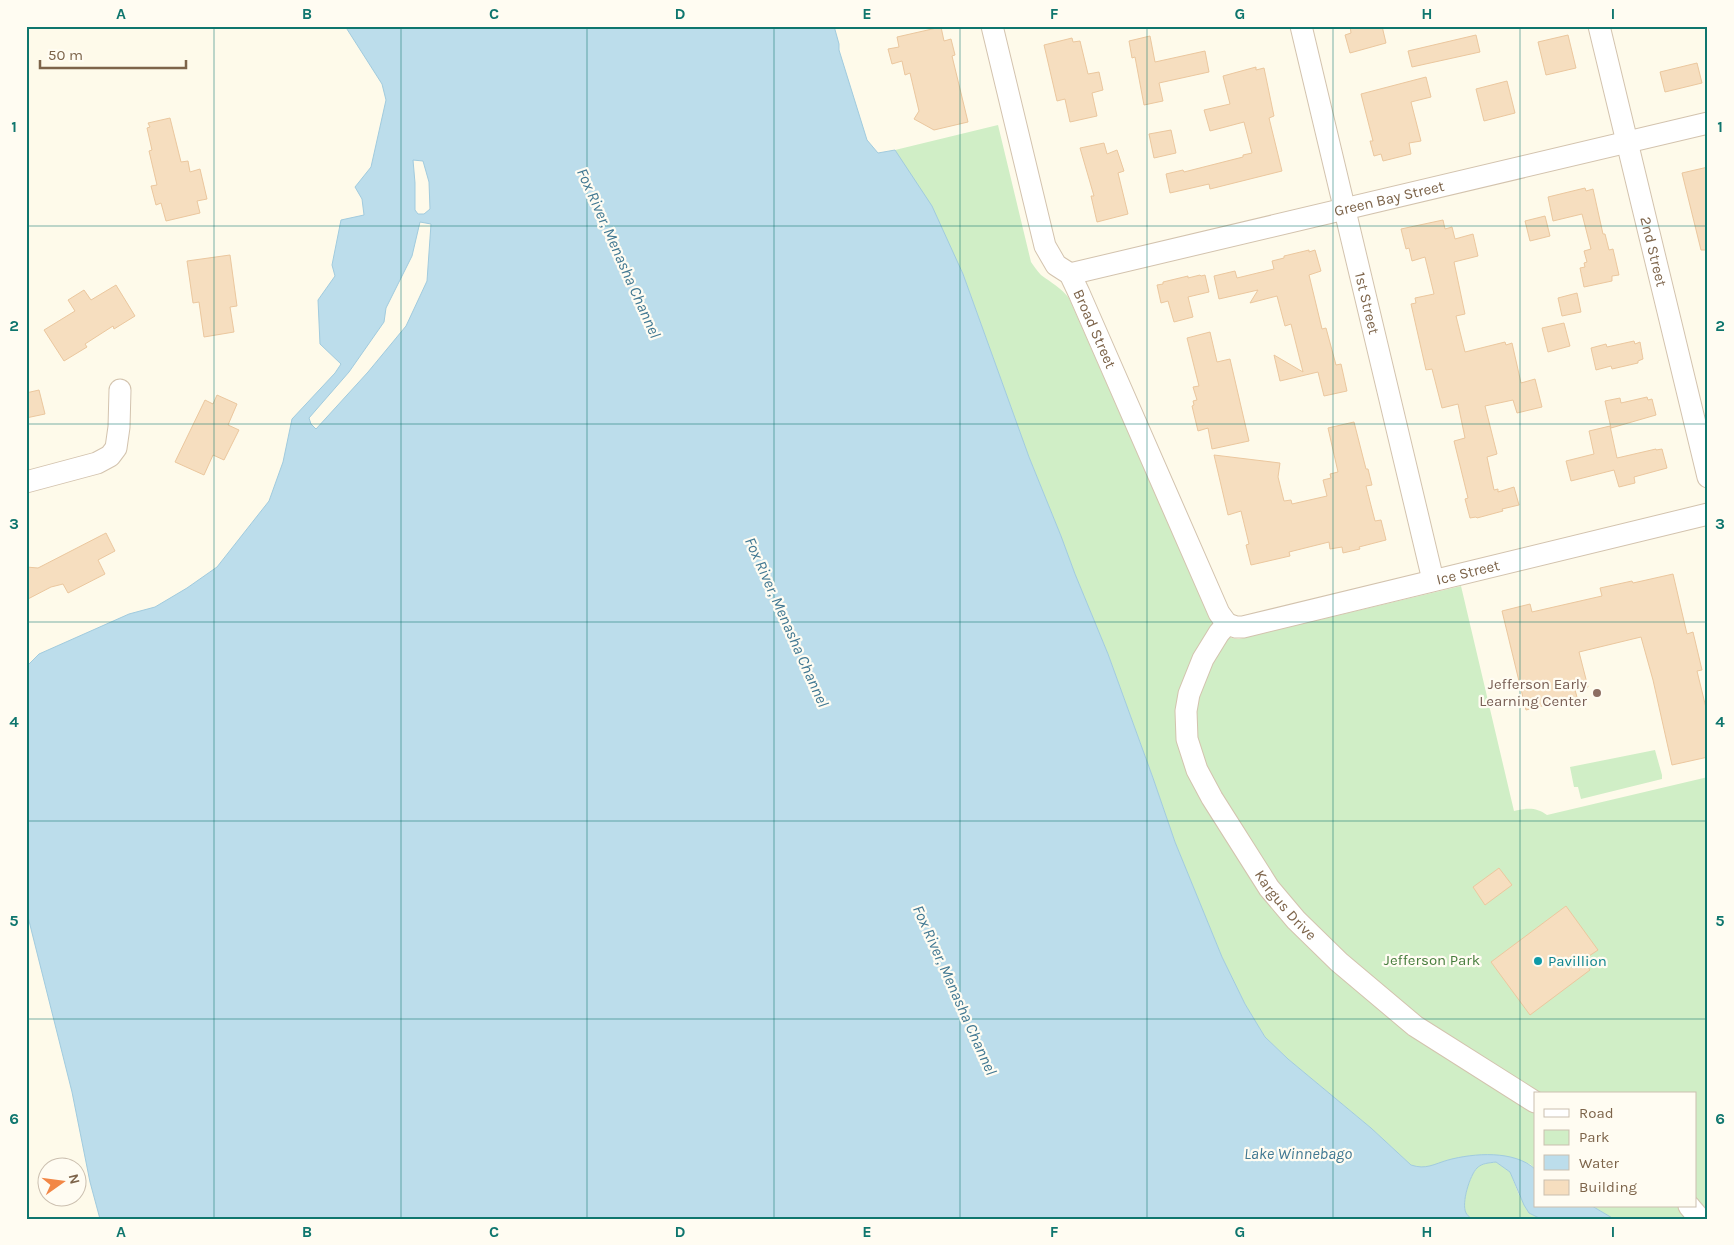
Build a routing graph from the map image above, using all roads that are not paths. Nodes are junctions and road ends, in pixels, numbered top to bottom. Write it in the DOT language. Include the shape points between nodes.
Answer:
graph roads {
  1 [pos="992,26"];
  2 [pos="1301,26"];
  3 [pos="1599,26"];
  4 [pos="1708,123"];
  5 [pos="1627,143"];
  6 [pos="1345,209"];
  7 [pos="1070,274"];
  8 [pos="120,390"];
  9 [pos="1708,477"];
  10 [pos="26,482"];
  11 [pos="1708,514"];
  12 [pos="1434,580"];
  13 [pos="1227,624"];
  14 [pos="1534,1101"];
  15 [pos="1691,1208"];
  16 [pos="1700,1219"];
  1 -- 7 [label="street, Broad Street" via="1045,246 1056,265"];
  2 -- 6 [label="street, 1st Street"];
  3 -- 5 [label="street, 2nd Street"];
  4 -- 5 [label="street, Green Bay Street"];
  5 -- 6 [label="street, Green Bay Street"];
  5 -- 9 [label="street, 2nd Street"];
  6 -- 7 [label="street, Green Bay Street"];
  6 -- 12 [label="street, 1st Street"];
  7 -- 13 [label="street, Broad Street" via="1219,613"];
  8 -- 10 [label="street" via="116,448 110,456 97,463"];
  11 -- 12 [label="street, Ice Street"];
  12 -- 13 [label="street, Ice Street" via="1243,627"];
  13 -- 14 [label="street, Kargus Drive" via="1203,660 1189,694 1187,739 1197,770 1212,798 1269,888 1339,962 1415,1026"];
  15 -- 16 [label="street"];
}
